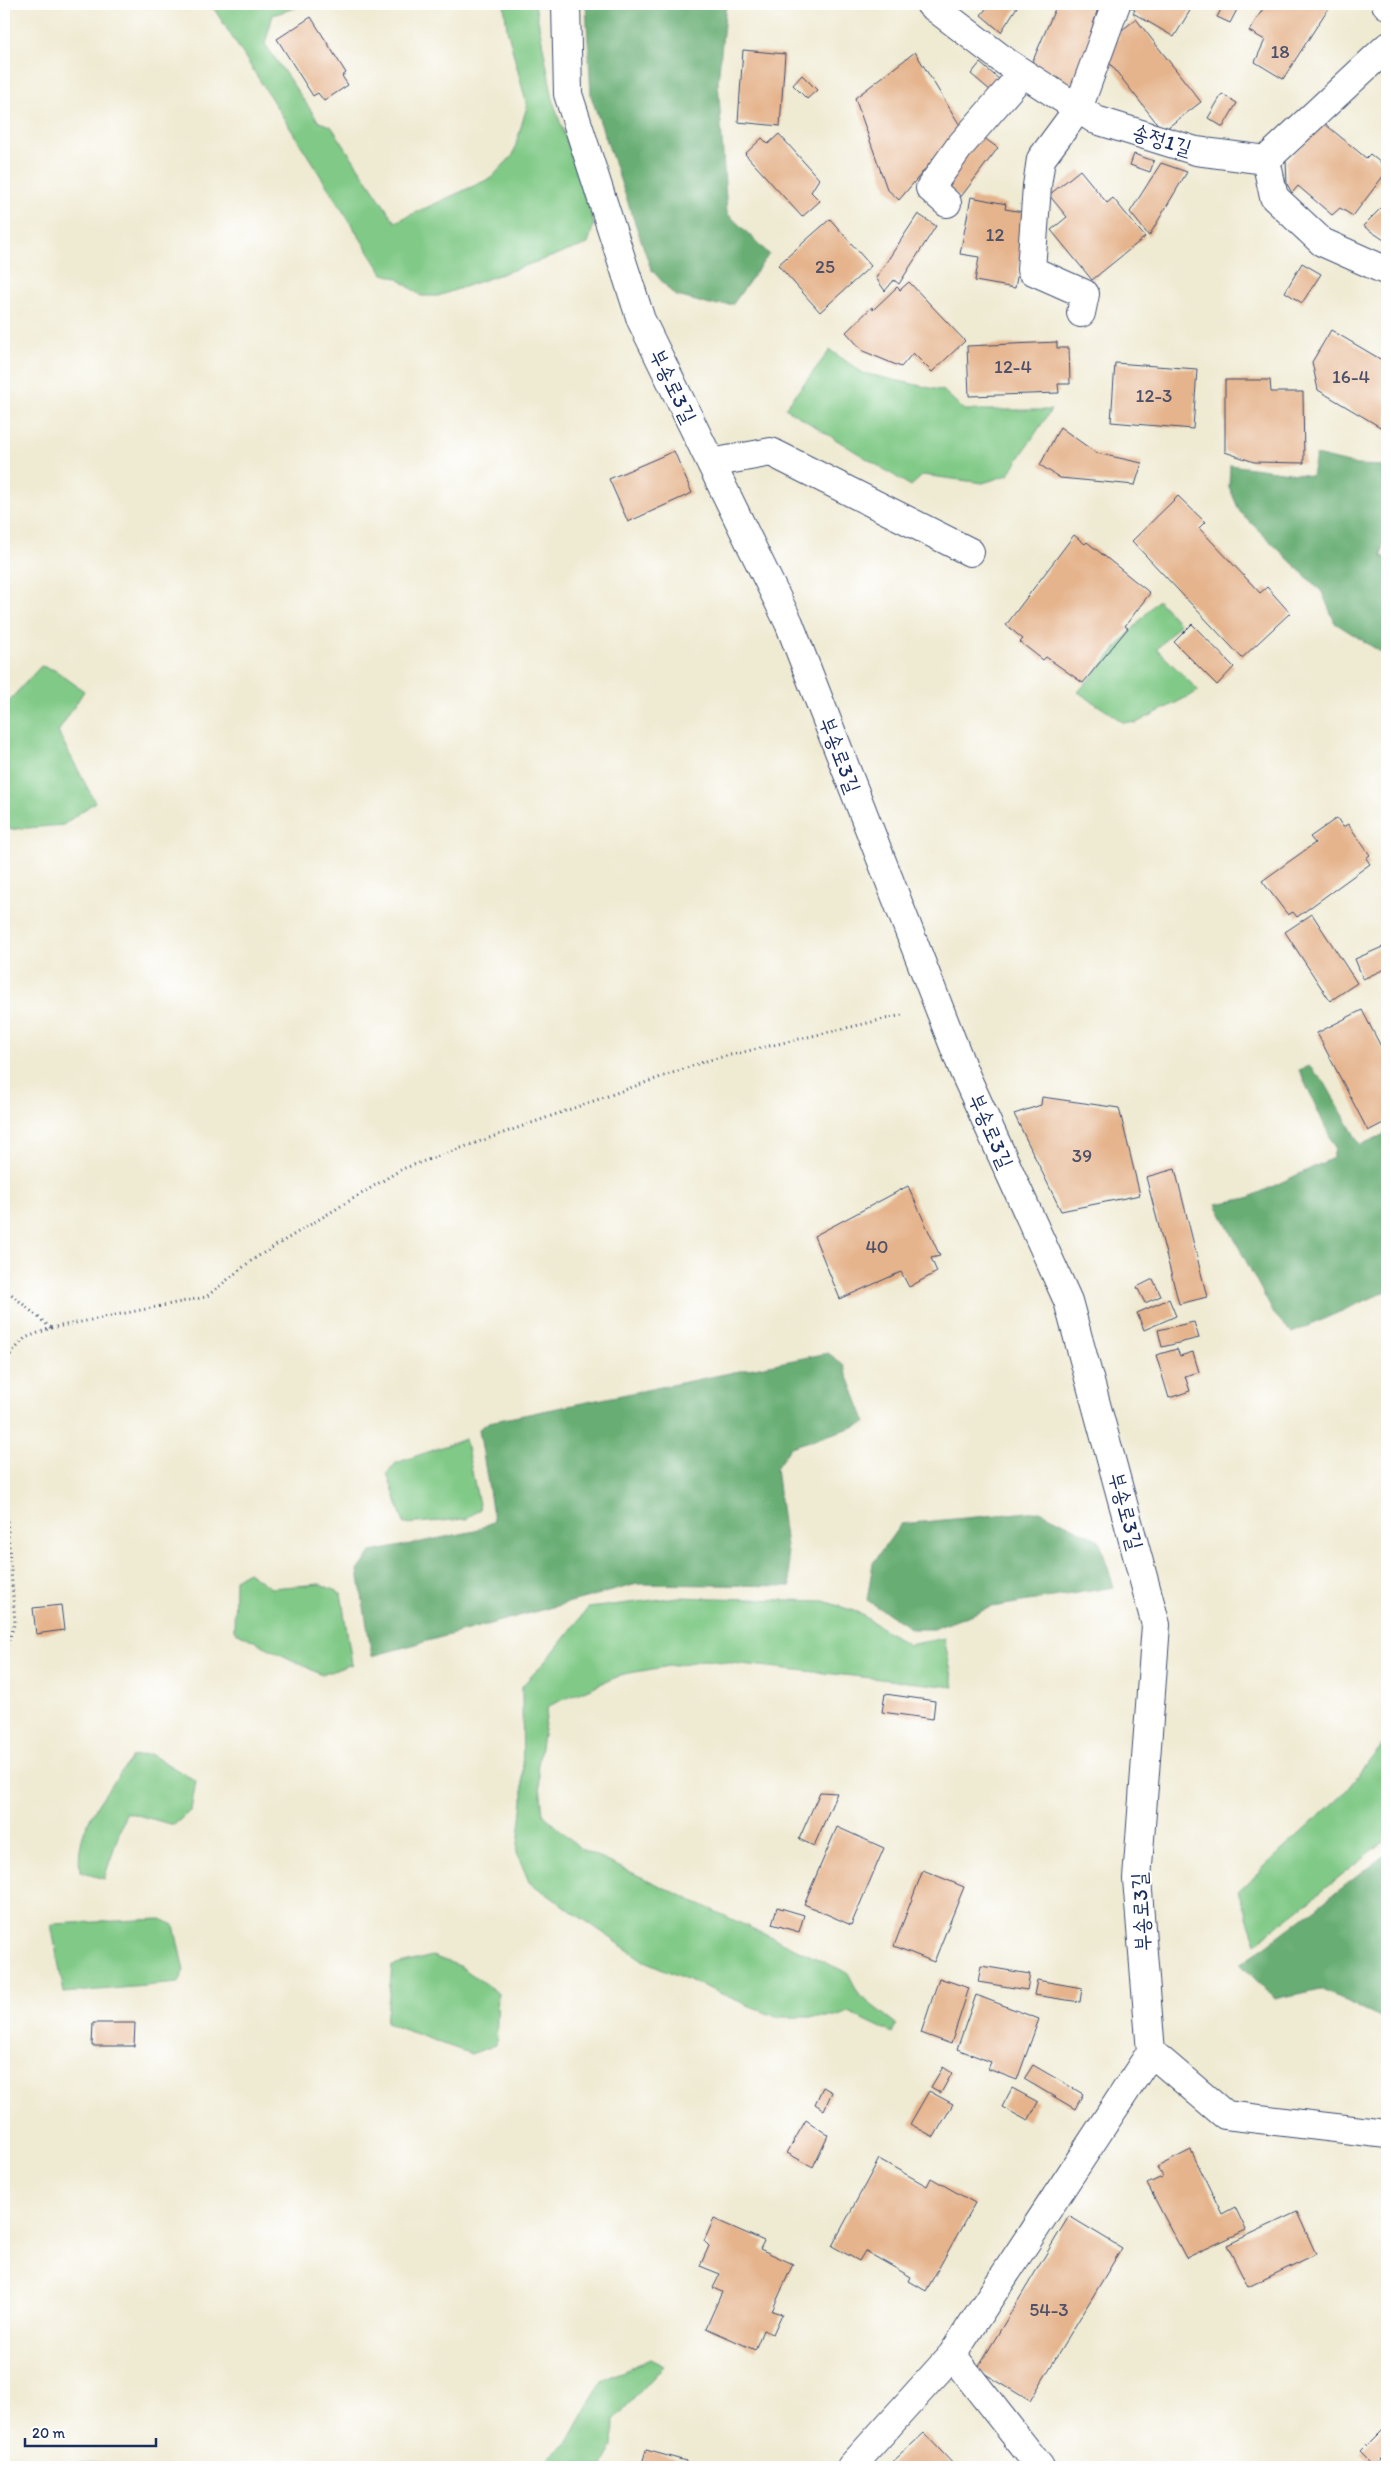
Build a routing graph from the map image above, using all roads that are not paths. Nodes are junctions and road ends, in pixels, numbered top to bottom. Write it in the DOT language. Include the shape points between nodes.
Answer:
graph roads {
  1 [pos="566,4"];
  2 [pos="930,4"];
  3 [pos="1116,4"];
  4 [pos="1387,47"];
  5 [pos="1023,73"];
  6 [pos="1078,109"];
  7 [pos="1266,160"];
  8 [pos="947,203"];
  9 [pos="1387,271"];
  10 [pos="1081,313"];
  11 [pos="711,463"];
  12 [pos="970,552"];
  13 [pos="1151,2052"];
  14 [pos="1387,2134"];
  15 [pos="952,2355"];
  16 [pos="851,2467"];
  17 [pos="1040,2467"];
  1 -- 11 [label="street, 부송로3길" via="568,94 641,320"];
  2 -- 5 [label="street, 송정1길"];
  3 -- 6 [label="street"];
  4 -- 7 [label="street"];
  5 -- 6 [label="street, 송정1길"];
  5 -- 8 [label="street" via="960,146 930,188"];
  6 -- 7 [label="street, 송정1길" via="1096,120 1196,151"];
  6 -- 10 [label="street" via="1041,159 1031,270 1085,294"];
  7 -- 9 [label="street" via="1274,196 1322,242"];
  11 -- 12 [label="street" via="772,452"];
  11 -- 13 [label="street, 부송로3길" via="789,623 964,1072 1068,1300 1156,1625 1137,1879"];
  13 -- 14 [label="street" via="1225,2115"];
  13 -- 15 [label="street"];
  15 -- 16 [label="street"];
  15 -- 17 [label="street"];
}
